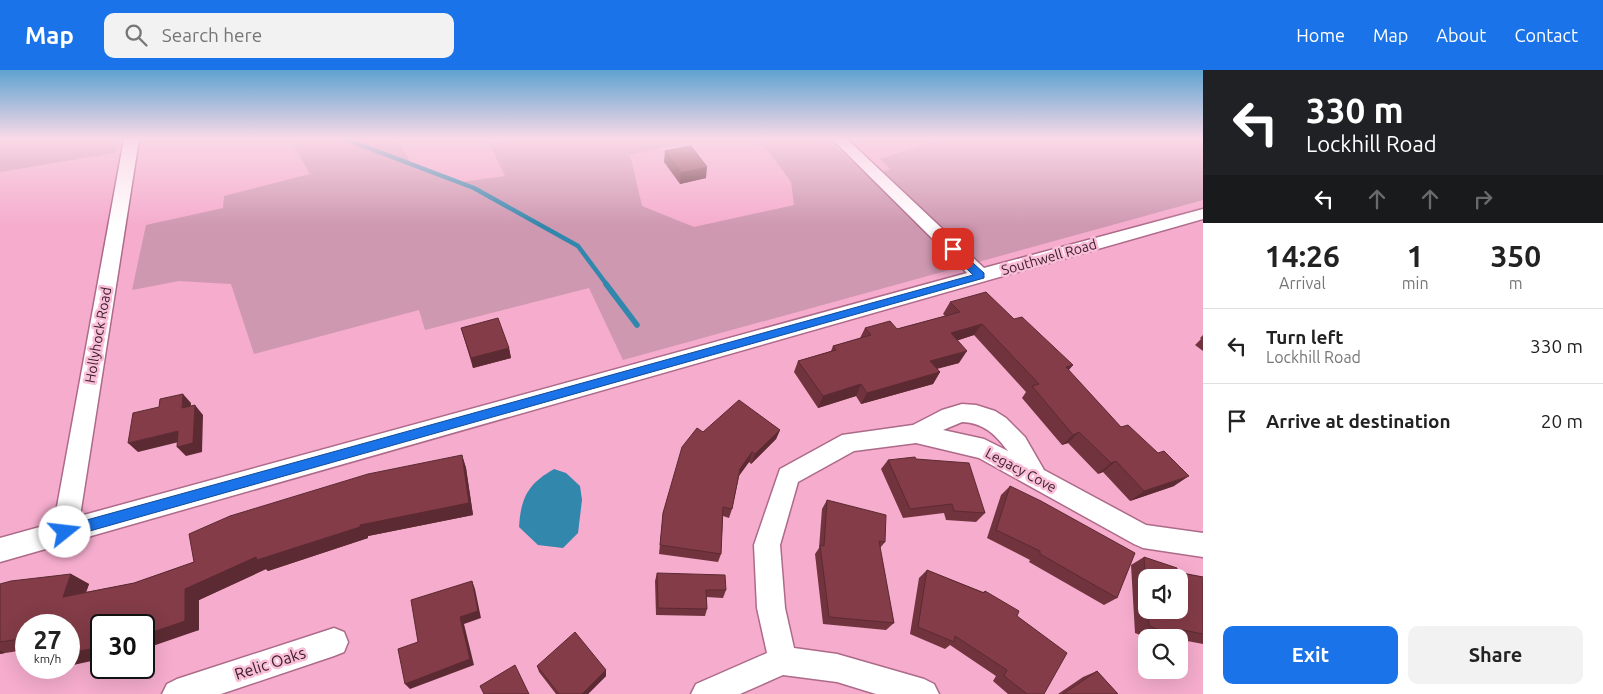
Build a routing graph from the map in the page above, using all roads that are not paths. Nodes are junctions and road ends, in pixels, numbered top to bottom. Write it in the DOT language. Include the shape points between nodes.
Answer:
graph roads {
  1 [pos="126,168"];
  2 [pos="869,168"];
  3 [pos="1203,214"];
  4 [pos="981,276"];
  5 [pos="916,434"];
  6 [pos="1036,478"];
  7 [pos="65,532"];
  8 [pos="1203,545"];
  9 [pos="0,550"];
  10 [pos="334,642"];
  11 [pos="783,661"];
  12 [pos="177,694"];
  13 [pos="706,694"];
  14 [pos="924,694"];
  1 -- 7 [label="street, Hollyhock Road"];
  2 -- 4 [label="street"];
  3 -- 4 [label="street, Southwell Road"];
  4 -- 7 [label="street, Southwell Road"];
  5 -- 6 [label="street, Legacy Cove" via="984,449"];
  5 -- 6 [label="street" via="961,413 990,419 1007,432 1023,451"];
  5 -- 11 [label="street, Legacy Cove" via="850,442 788,476 767,544 771,608"];
  6 -- 8 [label="street, Legacy Cove" via="1143,536"];
  7 -- 9 [label="street, Southwell Road"];
  10 -- 12 [label="street, Relic Oaks"];
  11 -- 13 [label="street"];
  11 -- 14 [label="street" via="837,668"];
}
